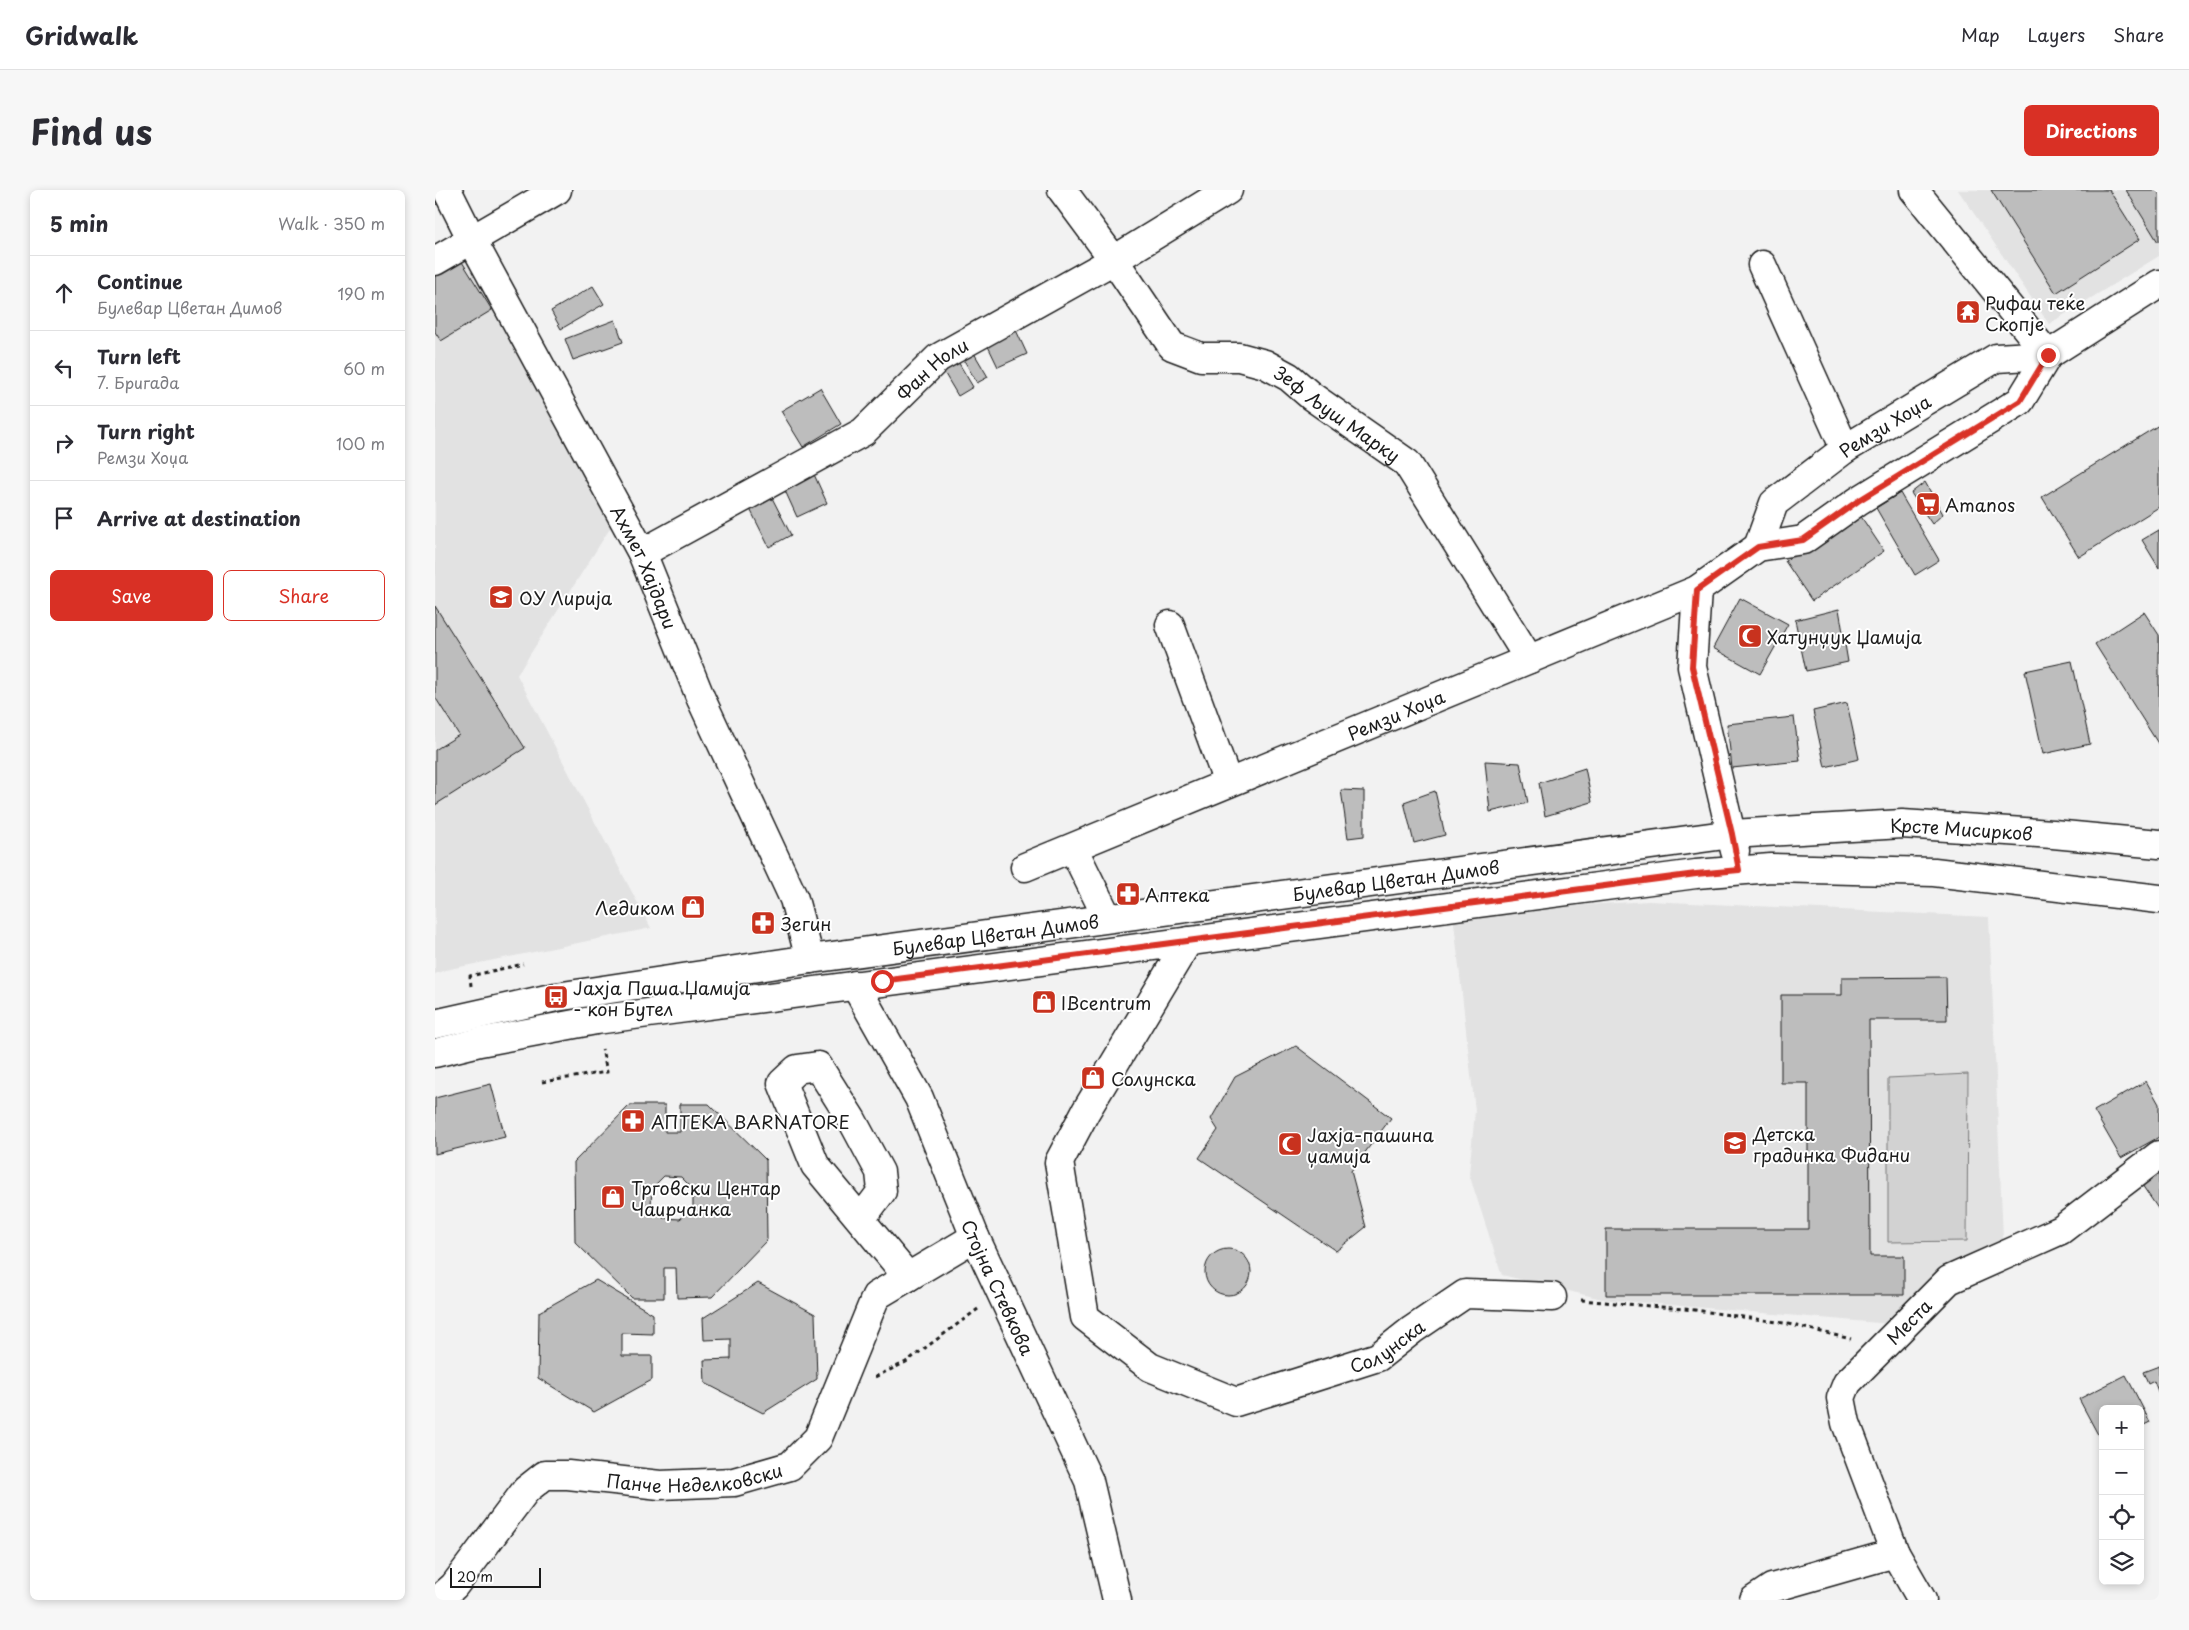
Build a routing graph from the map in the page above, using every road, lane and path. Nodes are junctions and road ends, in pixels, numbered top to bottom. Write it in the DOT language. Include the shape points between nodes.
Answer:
graph roads {
  1 [pos="447,190"];
  2 [pos="557,190"];
  3 [pos="1062,190"];
  4 [pos="1227,190"];
  5 [pos="1914,190"];
  6 [pos="472,240"];
  7 [pos="1114,260"];
  8 [pos="435,261"];
  9 [pos="1762,265"];
  10 [pos="2159,284"];
  11 [pos="2048,355"];
  12 [pos="1845,449"];
  13 [pos="1758,547"];
  14 [pos="642,553"];
  15 [pos="1697,590"];
  16 [pos="1170,625"];
  17 [pos="1529,659"];
  18 [pos="1228,783"];
  19 [pos="1765,832"];
  20 [pos="1732,834"];
  21 [pos="2159,844"];
  22 [pos="1073,848"];
  23 [pos="1025,867"];
  24 [pos="1739,870"];
  25 [pos="2159,899"];
  26 [pos="1107,917"];
  27 [pos="1188,941"];
  28 [pos="810,959"];
  29 [pos="523,964"];
  30 [pos="470,976"];
  31 [pos="855,985"];
  32 [pos="435,1024"];
  33 [pos="435,1053"];
  34 [pos="607,1072"];
  35 [pos="542,1082"];
  36 [pos="2159,1155"];
  37 [pos="861,1219"];
  38 [pos="975,1237"];
  39 [pos="908,1277"];
  40 [pos="1000,1292"];
  41 [pos="1552,1297"];
  42 [pos="1883,1346"];
  43 [pos="835,1396"];
  44 [pos="1895,1553"];
  45 [pos="1917,1592"];
  46 [pos="438,1600"];
  47 [pos="1117,1600"];
  48 [pos="1754,1600"];
  1 -- 6 [label="street, Ахмет Хајдари"];
  2 -- 6 [label="street"];
  3 -- 7 [label="street, Зеф Љуш Марку"];
  4 -- 7 [label="street, Фан Ноли"];
  5 -- 11 [label="street"];
  6 -- 8 [label="street"];
  6 -- 14 [label="street, Ахмет Хајдари"];
  7 -- 14 [label="street, Фан Ноли" via="938,358 863,432"];
  7 -- 17 [label="street, Зеф Љуш Марку" via="1172,346 1201,357 1239,357 1265,364 1289,377 1407,463"];
  9 -- 12 [label="street"];
  10 -- 11 [label="street, Ремзи Хоџа"];
  11 -- 12 [label="street, Ремзи Хоџа" via="1996,358"];
  11 -- 13 [label="street, Ремзи Хоџа" via="2020,401 1858,501 1803,540"];
  12 -- 13 [label="street, Ремзи Хоџа" via="1774,503"];
  13 -- 15 [label="street, Ремзи Хоџа"];
  14 -- 28 [label="street, Ахмет Хајдари" via="701,699 795,899"];
  15 -- 17 [label="street, Ремзи Хоџа"];
  15 -- 20 [label="street" via="1692,667"];
  16 -- 18 [label="street"];
  17 -- 18 [label="street, Ремзи Хоџа"];
  18 -- 22 [label="street, Ремзи Хоџа"];
  19 -- 20 [label="street, Булевар Цветан Димов"];
  19 -- 21 [label="street, Крсте Мисирков" via="1902,824"];
  20 -- 24 [label="street"];
  20 -- 26 [label="street, Булевар Цветан Димов"];
  22 -- 23 [label="street, Ремзи Хоџа"];
  22 -- 26 [label="street"];
  24 -- 25 [label="street, Булевар Цветан Димов" via="1935,872"];
  24 -- 27 [label="street, Булевар Цветан Димов"];
  26 -- 28 [label="street, Булевар Цветан Димов"];
  27 -- 31 [label="street, Булевар Цветан Димов"];
  27 -- 41 [label="street, Солунска" via="1059,1162 1085,1317 1150,1367 1236,1402 1378,1357 1465,1294"];
  28 -- 32 [label="street, Булевар Цветан Димов" via="556,996"];
  29 -- 30 [label="path"];
  31 -- 33 [label="street, Булевар Цветан Димов" via="595,1020"];
  31 -- 38 [label="street, Стојна Стевкова" via="919,1098"];
  34 -- 35 [label="path"];
  36 -- 42 [label="street, Места" via="2061,1230 1949,1280"];
  37 -- 37 [label="street" via="815,1165 782,1083 797,1069 818,1066 880,1172 882,1191"];
  37 -- 39 [label="street"];
  38 -- 39 [label="street, Панче Неделковски"];
  38 -- 40 [label="street, Стојна Стевкова"];
  39 -- 43 [label="street, Панче Неделковски" via="876,1296"];
  40 -- 43 [label="path" via="906,1362"];
  40 -- 47 [label="street, Стојна Стевкова" via="1089,1481"];
  41 -- 42 [label="path" via="1725,1314 1784,1323"];
  42 -- 44 [label="street, Места" via="1847,1383 1841,1398 1846,1423"];
  43 -- 46 [label="street, Панче Неделковски" via="818,1438 790,1466 734,1482 660,1485 545,1475 526,1490 454,1586"];
  44 -- 45 [label="street, Места"];
  44 -- 48 [label="street" via="1772,1588"];
}
